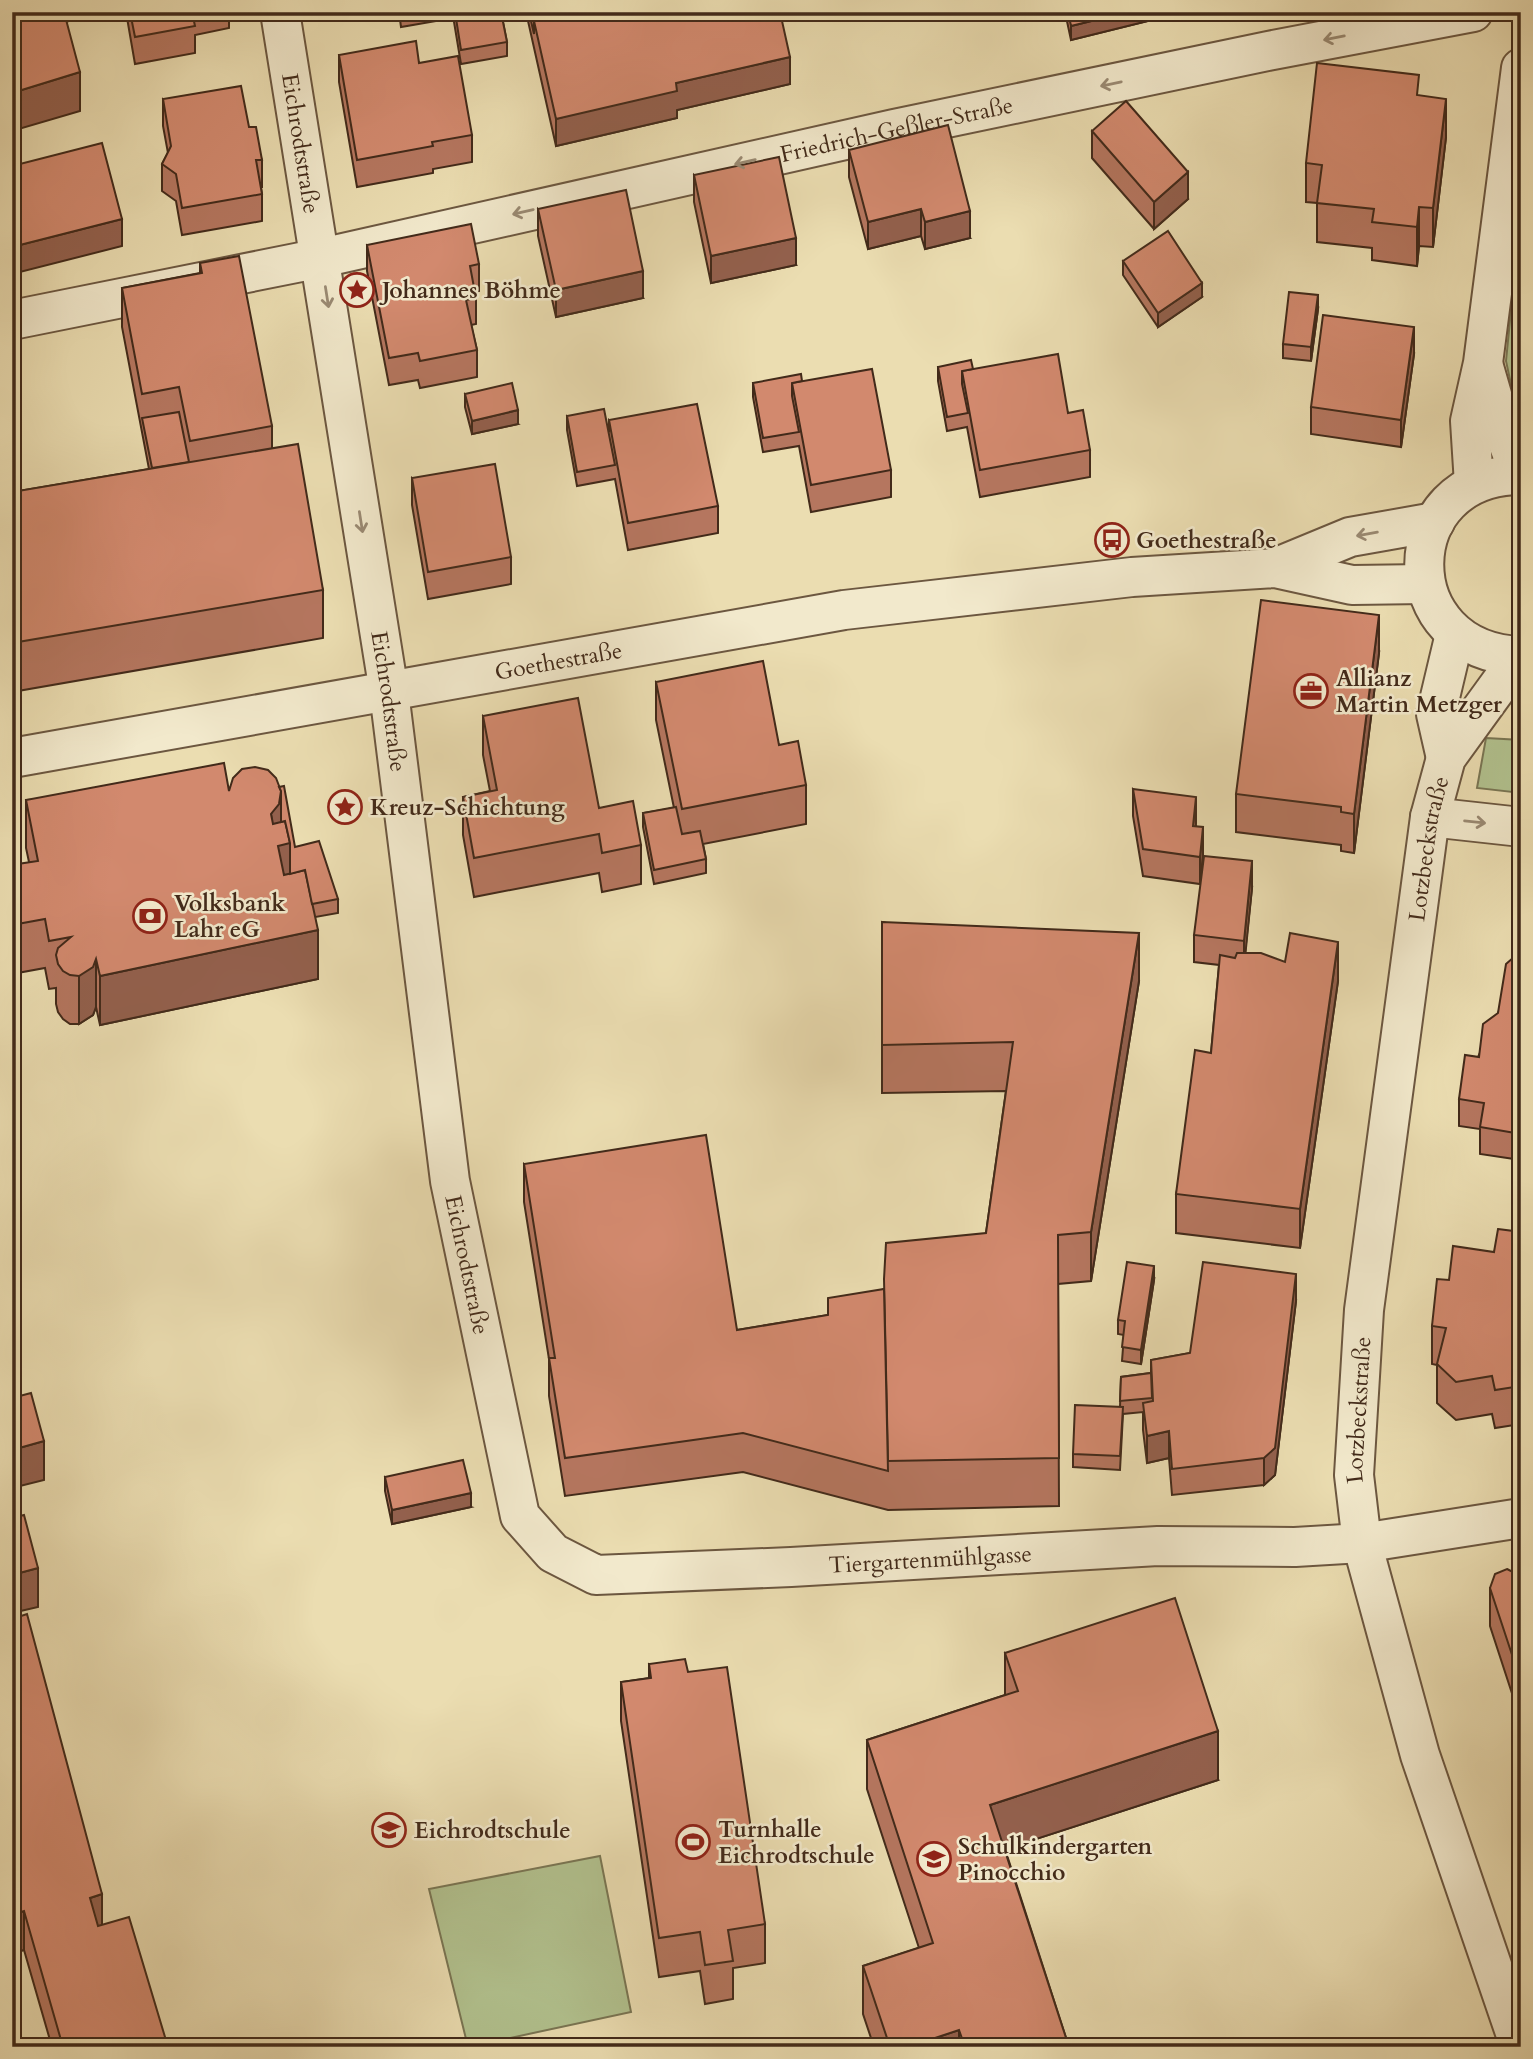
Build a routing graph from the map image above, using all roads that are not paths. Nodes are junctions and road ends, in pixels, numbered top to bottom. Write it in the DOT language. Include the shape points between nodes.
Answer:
graph roads {
  1 [pos="280,12"];
  2 [pos="1474,12"];
  3 [pos="1521,68"];
  4 [pos="1510,232"];
  5 [pos="321,258"];
  6 [pos="12,320"];
  7 [pos="1483,363"];
  8 [pos="1520,475"];
  9 [pos="1474,484"];
  10 [pos="1435,522"];
  11 [pos="1275,568"];
  12 [pos="1425,584"];
  13 [pos="1455,634"];
  14 [pos="1520,656"];
  15 [pos="389,692"];
  16 [pos="12,758"];
  17 [pos="1446,758"];
  18 [pos="1430,817"];
  19 [pos="1521,827"];
  20 [pos="520,1516"];
  21 [pos="1521,1518"];
  22 [pos="1363,1543"];
  23 [pos="1520,2047"];
  1 -- 5 [label="street, Eichrodtstraße"];
  2 -- 5 [label="street, Friedrich-Geßler-Straße, one-way" via="894,129"];
  3 -- 4 [label="street, Lotzbeckstraße"];
  4 -- 7 [label="street, Lotzbeckstraße"];
  5 -- 6 [label="street, Friedrich-Geßler-Straße"];
  5 -- 15 [label="street, Eichrodtstraße, one-way"];
  7 -- 8 [label="street, Lotzbeckstraße"];
  7 -- 9 [label="street, Lotzbeckstraße" via="1470,421"];
  8 -- 9 [label="street, Lotzbeckstraße"];
  9 -- 10 [label="street, Lotzbeckstraße" via="1444,507"];
  10 -- 11 [label="street, Goethestraße, one-way" via="1350,537"];
  10 -- 12 [label="street, Lotzbeckstraße" via="1426,542"];
  11 -- 12 [label="street, Goethestraße" via="1352,585"];
  11 -- 15 [label="street, Goethestraße" via="1132,577 844,610"];
  12 -- 13 [label="street, Lotzbeckstraße" via="1436,612"];
  13 -- 14 [label="street, Lotzbeckstraße" via="1475,647"];
  13 -- 17 [label="street, Lotzbeckstraße" via="1436,714"];
  14 -- 17 [label="street, Lotzbeckstraße"];
  15 -- 16 [label="street, Goethestraße"];
  15 -- 20 [label="street, Eichrodtstraße" via="450,1181"];
  17 -- 18 [label="street, Lotzbeckstraße"];
  18 -- 19 [label="street, one-way"];
  18 -- 22 [label="street, Lotzbeckstraße" via="1364,1310 1354,1475"];
  20 -- 22 [label="street, Tiergartenmühlgasse" via="553,1553 596,1575 1158,1546 1295,1548"];
  21 -- 22 [label="street, Tiergartenmühlgasse"];
  22 -- 23 [label="street, Lotzbeckstraße" via="1420,1755"];
}
